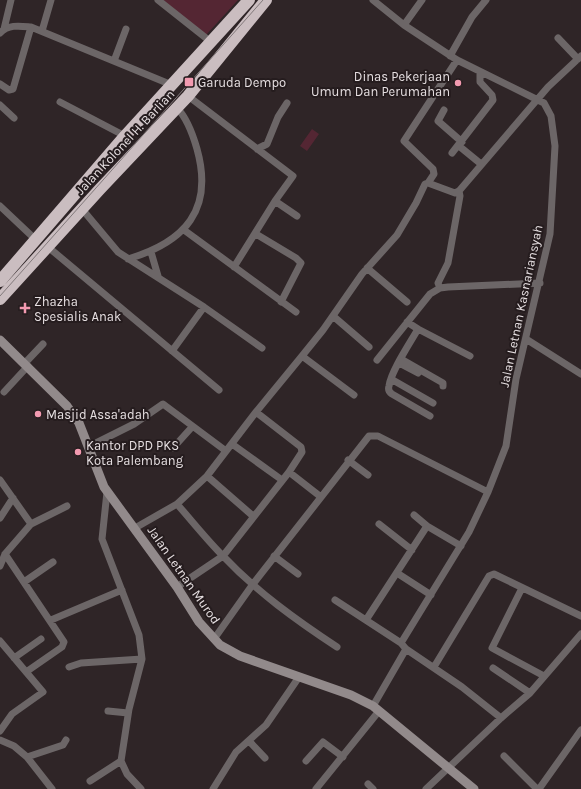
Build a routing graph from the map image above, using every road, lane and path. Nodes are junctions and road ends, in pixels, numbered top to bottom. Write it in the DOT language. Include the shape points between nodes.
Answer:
graph roads {
  1 [pos="11,0"];
  2 [pos="51,0"];
  3 [pos="158,0"];
  4 [pos="249,0"];
  5 [pos="266,0"];
  6 [pos="373,0"];
  7 [pos="422,0"];
  8 [pos="486,0"];
  9 [pos="404,25"];
  10 [pos="31,27"];
  11 [pos="126,29"];
  12 [pos="2,31"];
  13 [pos="42,31"];
  14 [pos="558,38"];
  15 [pos="211,42"];
  16 [pos="450,56"];
  17 [pos="579,57"];
  18 [pos="457,60"];
  19 [pos="114,61"];
  20 [pos="480,73"];
  21 [pos="0,84"];
  22 [pos="172,85"];
  23 [pos="188,96"];
  24 [pos="537,99"];
  25 [pos="60,102"];
  26 [pos="287,103"];
  27 [pos="0,106"];
  28 [pos="177,108"];
  29 [pos="444,110"];
  30 [pos="14,118"];
  31 [pos="125,136"];
  32 [pos="461,144"];
  33 [pos="257,149"];
  34 [pos="452,153"];
  35 [pos="482,164"];
  36 [pos="89,178"];
  37 [pos="428,183"];
  38 [pos="100,189"];
  39 [pos="459,191"];
  40 [pos="275,201"];
  41 [pos="0,206"];
  42 [pos="82,209"];
  43 [pos="297,216"];
  44 [pos="184,230"];
  45 [pos="256,234"];
  46 [pos="36,240"];
  47 [pos="48,247"];
  48 [pos="151,252"];
  49 [pos="128,259"];
  50 [pos="234,267"];
  51 [pos="367,268"];
  52 [pos="158,276"];
  53 [pos="0,281"];
  54 [pos="540,283"];
  55 [pos="440,288"];
  56 [pos="0,299"];
  57 [pos="281,302"];
  58 [pos="407,302"];
  59 [pos="204,307"];
  60 [pos="296,312"];
  61 [pos="333,316"];
  62 [pos="407,322"];
  63 [pos="418,329"];
  64 [pos="526,339"];
  65 [pos="0,340"];
  66 [pos="43,344"];
  67 [pos="368,347"];
  68 [pos="262,348"];
  69 [pos="172,351"];
  70 [pos="302,356"];
  71 [pos="470,356"];
  72 [pos="377,360"];
  73 [pos="400,361"];
  74 [pos="26,365"];
  75 [pos="581,374"];
  76 [pos="391,379"];
  77 [pos="219,390"];
  78 [pos="4,392"];
  79 [pos="354,395"];
  80 [pos="433,403"];
  81 [pos="256,412"];
  82 [pos="430,416"];
  83 [pos="192,427"];
  84 [pos="232,444"];
  85 [pos="88,447"];
  86 [pos="173,448"];
  87 [pos="226,451"];
  88 [pos="348,460"];
  89 [pos="289,472"];
  90 [pos="368,475"];
  91 [pos="207,476"];
  92 [pos="0,480"];
  93 [pos="282,480"];
  94 [pos="107,492"];
  95 [pos="487,493"];
  96 [pos="321,497"];
  97 [pos="13,498"];
  98 [pos="177,504"];
  99 [pos="67,506"];
  100 [pos="414,515"];
  101 [pos="254,516"];
  102 [pos="0,518"];
  103 [pos="31,524"];
  104 [pos="379,524"];
  105 [pos="427,526"];
  106 [pos="135,528"];
  107 [pos="461,546"];
  108 [pos="412,550"];
  109 [pos="3,555"];
  110 [pos="223,556"];
  111 [pos="274,556"];
  112 [pos="53,562"];
  113 [pos="0,566"];
  114 [pos="397,573"];
  115 [pos="298,574"];
  116 [pos="24,582"];
  117 [pos="253,584"];
  118 [pos="177,587"];
  119 [pos="522,588"];
  120 [pos="122,590"];
  121 [pos="431,595"];
  122 [pos="335,600"];
  123 [pos="581,616"];
  124 [pos="51,620"];
  125 [pos="366,620"];
  126 [pos="581,634"];
  127 [pos="41,638"];
  128 [pos="214,639"];
  129 [pos="0,641"];
  130 [pos="401,643"];
  131 [pos="337,647"];
  132 [pos="406,649"];
  133 [pos="14,658"];
  134 [pos="142,659"];
  135 [pos="69,667"];
  136 [pos="434,667"];
  137 [pos="493,668"];
  138 [pos="26,672"];
  139 [pos="544,676"];
  140 [pos="299,677"];
  141 [pos="530,692"];
  142 [pos="376,709"];
  143 [pos="108,711"];
  144 [pos="128,713"];
  145 [pos="501,718"];
  146 [pos="581,730"];
  147 [pos="0,731"];
  148 [pos="0,740"];
  149 [pos="66,740"];
  150 [pos="249,741"];
  151 [pos="504,756"];
  152 [pos="27,757"];
  153 [pos="343,757"];
  154 [pos="265,758"];
  155 [pos="121,761"];
  156 [pos="306,761"];
  157 [pos="449,768"];
  158 [pos="90,781"];
  159 [pos="464,786"];
  160 [pos="52,789"];
  161 [pos="141,789"];
  162 [pos="213,789"];
  163 [pos="316,789"];
  164 [pos="426,789"];
  165 [pos="474,789"];
  166 [pos="538,789"];
  1 -- 12 [label="street"];
  2 -- 13 [label="street"];
  3 -- 15 [label="street"];
  4 -- 15 [label="highway, Jalan Kolonel H. Barlian"];
  5 -- 23 [label="highway, Jalan Kolonel H. Barlian"];
  6 -- 9 [label="street, Jalan Letnan Kasnariansyah"];
  7 -- 9 [label="street"];
  8 -- 16 [label="street" via="472,17"];
  9 -- 16 [label="street, Jalan Letnan Kasnariansyah"];
  10 -- 12 [label="street" via="16,26"];
  10 -- 13 [label="street"];
  10 -- 21 [label="street" via="14,89 9,90"];
  11 -- 19 [label="street"];
  13 -- 19 [label="street"];
  14 -- 17 [label="street"];
  15 -- 22 [label="highway, Jalan Kolonel H. Barlian"];
  16 -- 18 [label="street, Jalan Letnan Kasnariansyah"];
  17 -- 24 [label="street"];
  18 -- 20 [label="street, Jalan Letnan Kasnariansyah"];
  18 -- 37 [label="street" via="404,141 433,169 434,174"];
  19 -- 22 [label="street"];
  20 -- 24 [label="street, Jalan Letnan Kasnariansyah"];
  20 -- 32 [label="street" via="480,82 492,95 493,100"];
  22 -- 31 [label="highway, Jalan Kolonel H. Barlian"];
  23 -- 28 [label="highway, Jalan Kolonel H. Barlian"];
  23 -- 33 [label="street"];
  24 -- 35 [label="street"];
  24 -- 54 [label="street, Jalan Letnan Kasnariansyah" via="544,103 549,112 555,146 550,234"];
  25 -- 31 [label="street"];
  26 -- 33 [label="street" via="267,144"];
  27 -- 30 [label="street"];
  28 -- 38 [label="highway, Jalan Kolonel H. Barlian"];
  28 -- 44 [label="street" via="187,122 195,141 202,175 201,193 196,210"];
  29 -- 32 [label="street" via="438,120"];
  31 -- 36 [label="highway, Jalan Kolonel H. Barlian"];
  32 -- 34 [label="street"];
  32 -- 35 [label="street"];
  33 -- 40 [label="street" via="293,176"];
  35 -- 39 [label="street"];
  36 -- 38 [label="highway"];
  36 -- 46 [label="highway, Jalan Kolonel H. Barlian"];
  37 -- 39 [label="street"];
  37 -- 51 [label="street" via="425,184 397,235"];
  38 -- 42 [label="highway, Jalan Kolonel H. Barlian"];
  39 -- 55 [label="street" via="448,259 438,283"];
  40 -- 43 [label="street"];
  40 -- 45 [label="street"];
  41 -- 46 [label="street"];
  42 -- 47 [label="highway, Jalan Kolonel H. Barlian"];
  42 -- 49 [label="street" via="114,249"];
  44 -- 48 [label="street"];
  44 -- 50 [label="street"];
  45 -- 50 [label="street"];
  45 -- 57 [label="street" via="301,263"];
  46 -- 53 [label="highway, Jalan Kolonel H. Barlian"];
  47 -- 56 [label="highway, Jalan Kolonel H. Barlian"];
  47 -- 69 [label="street"];
  48 -- 49 [label="street"];
  48 -- 52 [label="street"];
  49 -- 52 [label="street"];
  50 -- 57 [label="street"];
  51 -- 58 [label="street"];
  51 -- 61 [label="street"];
  52 -- 59 [label="street"];
  54 -- 55 [label="street"];
  54 -- 64 [label="street, Jalan Letnan Kasnariansyah"];
  55 -- 62 [label="street" via="430,294"];
  57 -- 60 [label="street"];
  59 -- 68 [label="street"];
  59 -- 69 [label="street"];
  61 -- 67 [label="street"];
  61 -- 70 [label="street"];
  62 -- 63 [label="street"];
  62 -- 72 [label="street"];
  63 -- 71 [label="street"];
  63 -- 73 [label="street"];
  64 -- 75 [label="street"];
  64 -- 95 [label="street, Jalan Letnan Kasnariansyah" via="516,379 506,446"];
  65 -- 74 [label="street, Jalan Letnan Murod"];
  66 -- 74 [label="street"];
  69 -- 77 [label="street"];
  70 -- 79 [label="street"];
  70 -- 81 [label="street"];
  73 -- 73 [label="street" via="444,384 442,386"];
  73 -- 76 [label="street"];
  74 -- 78 [label="street"];
  74 -- 85 [label="street, Jalan Letnan Murod" via="67,406 79,423"];
  76 -- 80 [label="street"];
  76 -- 82 [label="street" via="388,388 390,393"];
  81 -- 84 [label="street"];
  81 -- 89 [label="street" via="301,447 302,452"];
  83 -- 85 [label="street" via="163,404 134,424"];
  83 -- 86 [label="street"];
  83 -- 87 [label="street"];
  84 -- 87 [label="street"];
  84 -- 93 [label="street"];
  85 -- 94 [label="street, Jalan Letnan Murod"];
  87 -- 91 [label="street"];
  88 -- 90 [label="street"];
  88 -- 95 [label="street" via="368,436 374,434"];
  88 -- 96 [label="street"];
  89 -- 93 [label="street"];
  89 -- 96 [label="street"];
  91 -- 98 [label="street"];
  91 -- 101 [label="street"];
  92 -- 97 [label="street"];
  93 -- 101 [label="street"];
  94 -- 106 [label="street, Jalan Letnan Murod"];
  94 -- 120 [label="street" via="102,539"];
  95 -- 107 [label="street, Jalan Letnan Kasnariansyah"];
  96 -- 111 [label="street"];
  97 -- 102 [label="street"];
  97 -- 103 [label="street"];
  98 -- 106 [label="street"];
  98 -- 110 [label="street"];
  99 -- 103 [label="street"];
  100 -- 105 [label="street"];
  101 -- 110 [label="street"];
  103 -- 109 [label="street"];
  104 -- 108 [label="street"];
  105 -- 107 [label="street"];
  105 -- 108 [label="street"];
  106 -- 118 [label="street, Jalan Letnan Murod"];
  107 -- 121 [label="street, Jalan Letnan Kasnariansyah"];
  108 -- 114 [label="street"];
  109 -- 113 [label="street"];
  109 -- 116 [label="street"];
  110 -- 117 [label="street"];
  110 -- 118 [label="street"];
  111 -- 115 [label="street"];
  111 -- 117 [label="street"];
  112 -- 116 [label="street"];
  114 -- 121 [label="street"];
  114 -- 125 [label="street"];
  116 -- 124 [label="street"];
  117 -- 128 [label="street"];
  117 -- 131 [label="street" via="294,619"];
  118 -- 128 [label="street, Jalan Letnan Murod" via="195,616"];
  119 -- 123 [label="street"];
  119 -- 136 [label="street" via="498,575 489,576"];
  119 -- 139 [label="street" via="492,648"];
  120 -- 124 [label="street"];
  120 -- 134 [label="street" via="139,635"];
  121 -- 130 [label="street, Jalan Letnan Kasnariansyah"];
  122 -- 125 [label="street"];
  124 -- 138 [label="street" via="62,637 64,646"];
  125 -- 130 [label="street"];
  126 -- 139 [label="street"];
  127 -- 133 [label="street"];
  128 -- 140 [label="street, Jalan Letnan Murod" via="240,656"];
  129 -- 133 [label="street"];
  130 -- 132 [label="street"];
  132 -- 136 [label="street"];
  132 -- 142 [label="street"];
  133 -- 138 [label="street"];
  134 -- 135 [label="street" via="81,663"];
  134 -- 144 [label="street"];
  136 -- 145 [label="street"];
  137 -- 141 [label="street"];
  138 -- 147 [label="street" via="43,692 12,714"];
  139 -- 141 [label="street"];
  140 -- 142 [label="street, Jalan Letnan Murod" via="351,695"];
  140 -- 150 [label="street" via="266,725"];
  141 -- 145 [label="street"];
  142 -- 153 [label="street"];
  142 -- 157 [label="street, Jalan Letnan Murod"];
  143 -- 144 [label="street"];
  144 -- 155 [label="street"];
  145 -- 157 [label="street"];
  146 -- 166 [label="street"];
  148 -- 152 [label="street" via="14,746"];
  149 -- 152 [label="street" via="63,745"];
  150 -- 154 [label="street"];
  150 -- 162 [label="street" via="236,752"];
  151 -- 166 [label="street"];
  152 -- 160 [label="street"];
  153 -- 156 [label="street" via="323,742"];
  153 -- 163 [label="street"];
  155 -- 158 [label="street"];
  155 -- 161 [label="street" via="127,774"];
  157 -- 159 [label="street, Jalan Letnan Murod"];
  157 -- 164 [label="street"];
  159 -- 165 [label="street, Jalan Letnan Murod"];
}
